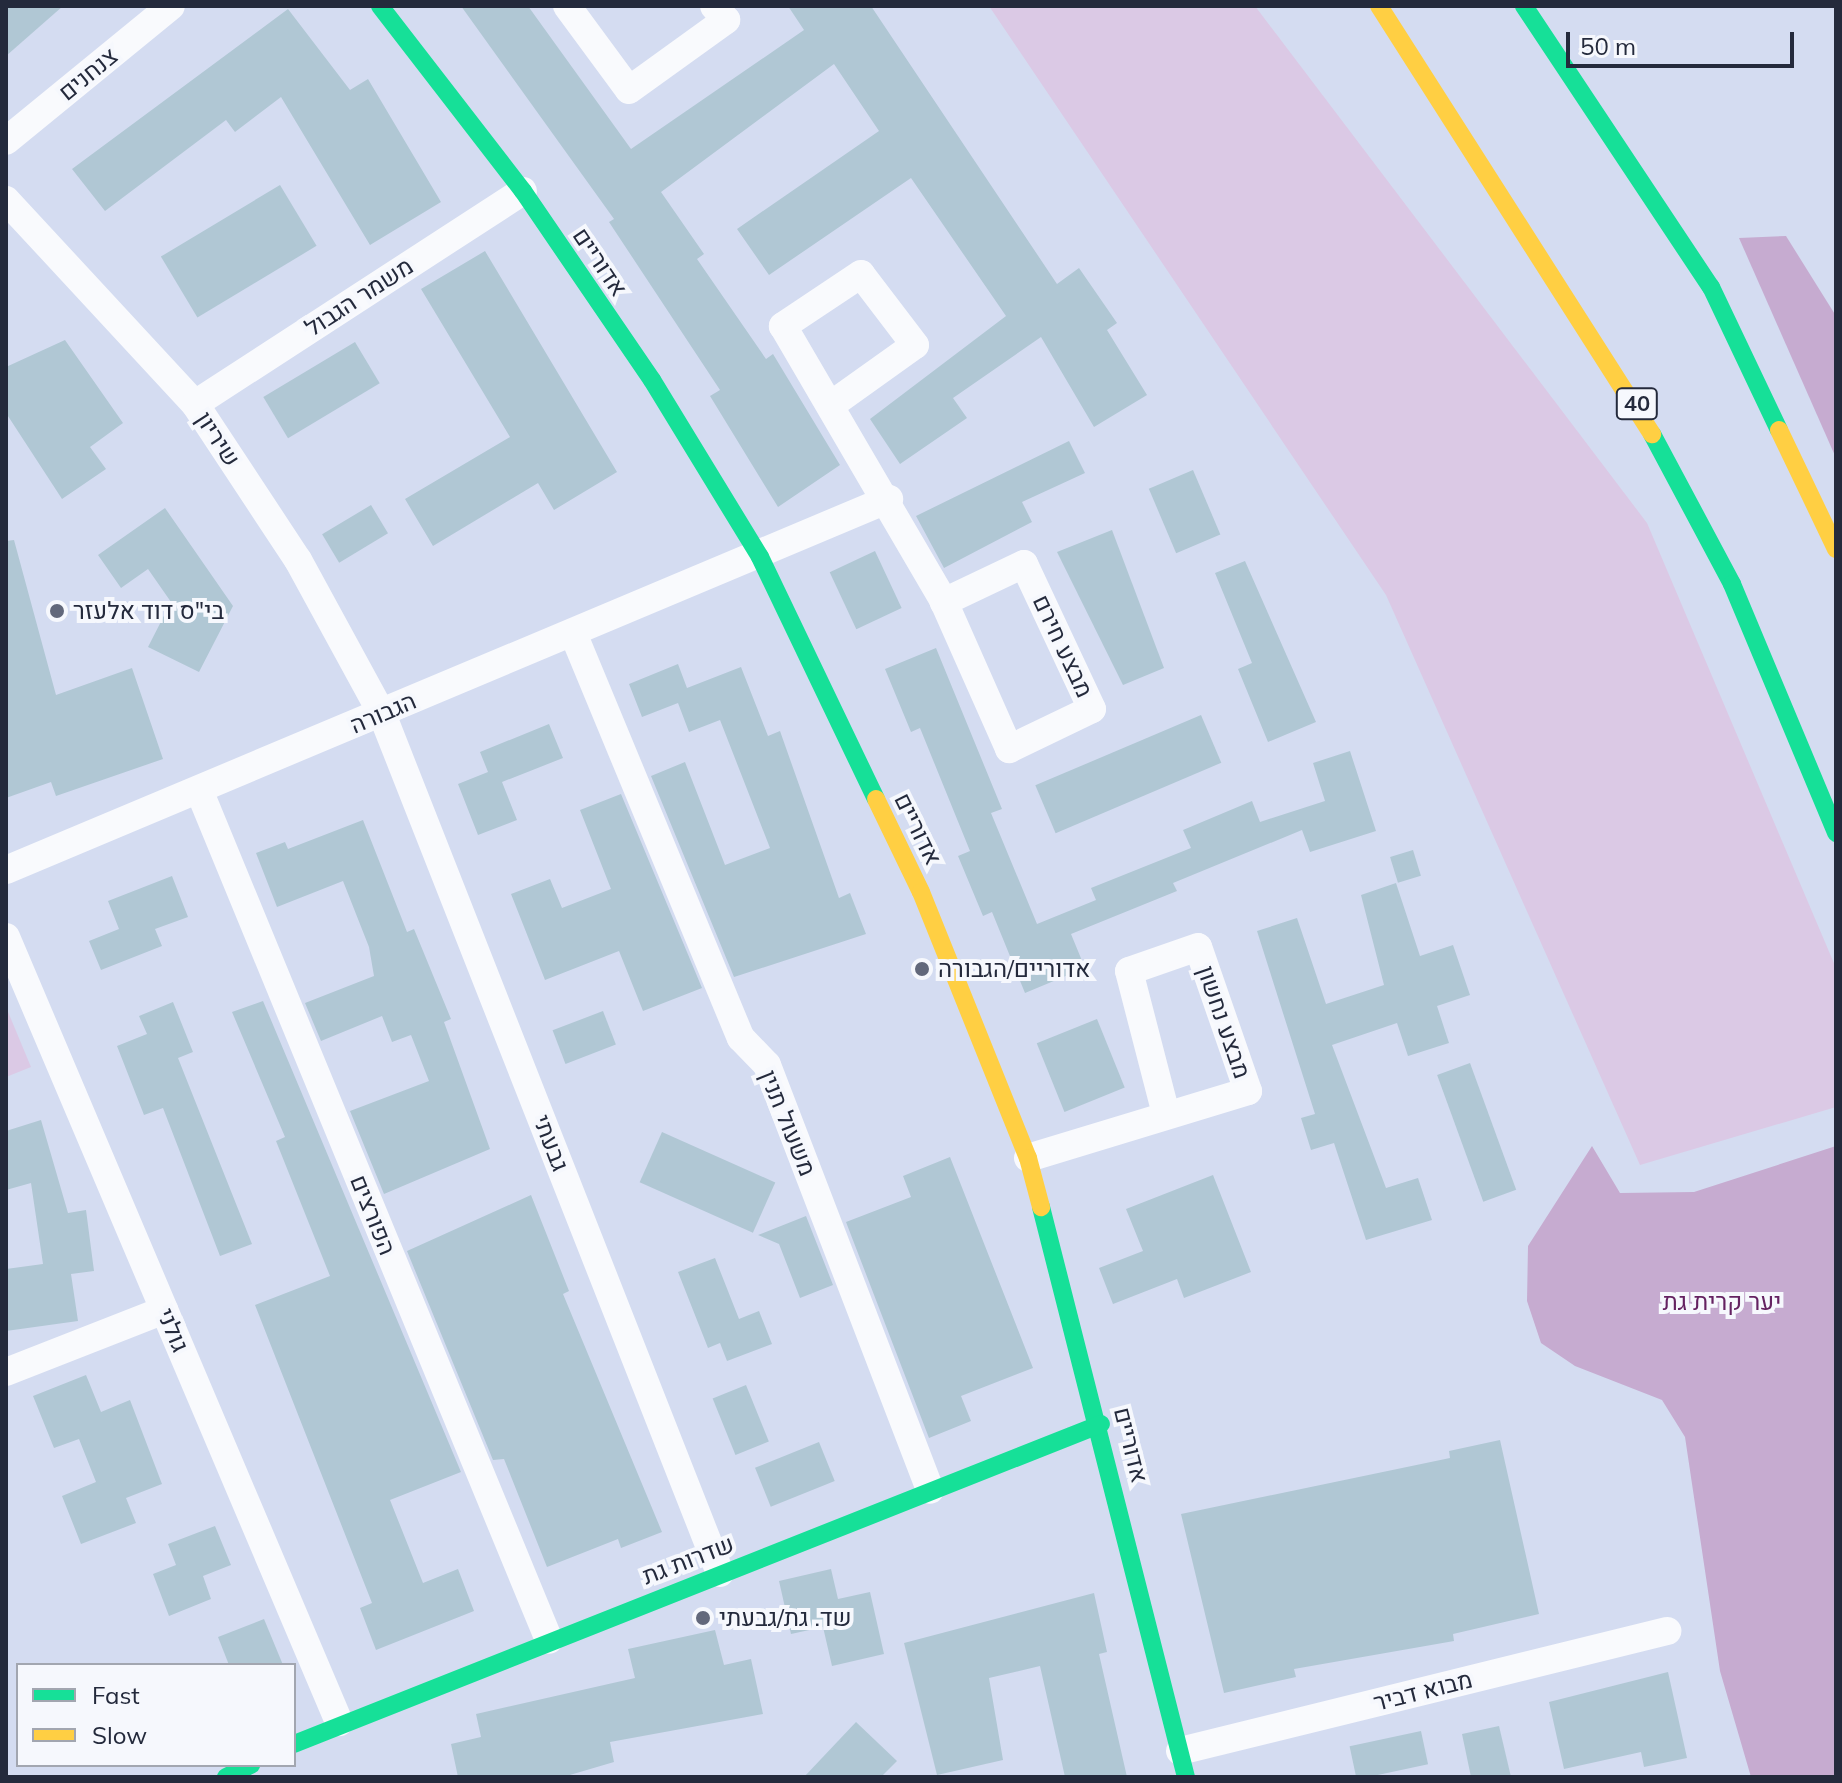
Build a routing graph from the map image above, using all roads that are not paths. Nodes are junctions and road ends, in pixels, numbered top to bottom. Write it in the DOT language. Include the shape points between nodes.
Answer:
graph roads {
  1 [pos="171,6"];
  2 [pos="380,6"];
  3 [pos="567,6"];
  4 [pos="714,6"];
  5 [pos="1379,6"];
  6 [pos="1524,6"];
  7 [pos="6,141"];
  8 [pos="523,191"];
  9 [pos="6,200"];
  10 [pos="195,404"];
  11 [pos="831,405"];
  12 [pos="889,499"];
  13 [pos="1836,549"];
  14 [pos="760,557"];
  15 [pos="944,602"];
  16 [pos="573,633"];
  17 [pos="382,714"];
  18 [pos="199,790"];
  19 [pos="1836,833"];
  20 [pos="6,870"];
  21 [pos="6,937"];
  22 [pos="1166,1114"];
  23 [pos="1028,1158"];
  24 [pos="164,1310"];
  25 [pos="6,1372"];
  26 [pos="1101,1424"];
  27 [pos="930,1490"];
  28 [pos="720,1573"];
  29 [pos="1667,1631"];
  30 [pos="549,1640"];
  31 [pos="339,1722"];
  32 [pos="296,1743"];
  33 [pos="1183,1764"];
  34 [pos="247,1767"];
  35 [pos="226,1777"];
  1 -- 7 [label="street, צנחנים"];
  2 -- 8 [label="main road, אדוריים"];
  3 -- 4 [label="street" via="629,90 726,20"];
  5 -- 19 [label="main road, 40" via="1633,397 1732,584"];
  6 -- 13 [label="main road" via="1711,287"];
  8 -- 10 [label="street, משמר הגבול"];
  8 -- 14 [label="main road, אדוריים"];
  9 -- 10 [label="street, שיריון"];
  10 -- 17 [label="street, שיריון" via="298,560"];
  11 -- 11 [label="street, מבצע חירם" via="915,345 861,274 783,326"];
  11 -- 12 [label="street, מבצע חירם"];
  12 -- 14 [label="street, הגבורה"];
  12 -- 15 [label="street, מבצע חירם"];
  14 -- 16 [label="street, הגבורה"];
  14 -- 23 [label="main road, אדוריים" via="921,892"];
  15 -- 15 [label="street, מבצע חירם" via="1009,749 1092,709 1024,564"];
  16 -- 17 [label="street, הגבורה"];
  16 -- 27 [label="street, משעול תנין" via="741,1038 767,1065"];
  17 -- 18 [label="street, הגבורה"];
  17 -- 28 [label="street, גבעתי"];
  18 -- 20 [label="street, הגבורה"];
  18 -- 30 [label="street, הפורצים"];
  21 -- 24 [label="street, גולני"];
  22 -- 22 [label="street, מבצע נחשון" via="1129,971 1198,947 1248,1091"];
  22 -- 23 [label="street, מבצע נחשון"];
  23 -- 26 [label="main road, אדוריים"];
  24 -- 25 [label="street"];
  24 -- 31 [label="street, גולני"];
  26 -- 27 [label="main road, שדרות גת"];
  26 -- 33 [label="main road, אדוריים"];
  27 -- 28 [label="main road, שדרות גת"];
  28 -- 30 [label="main road, שדרות גת"];
  29 -- 33 [label="street, מבוא דביר"];
  30 -- 31 [label="main road, שדרות גת"];
  31 -- 32 [label="main road, שדרות גת"];
  34 -- 35 [label="main road"];
}
